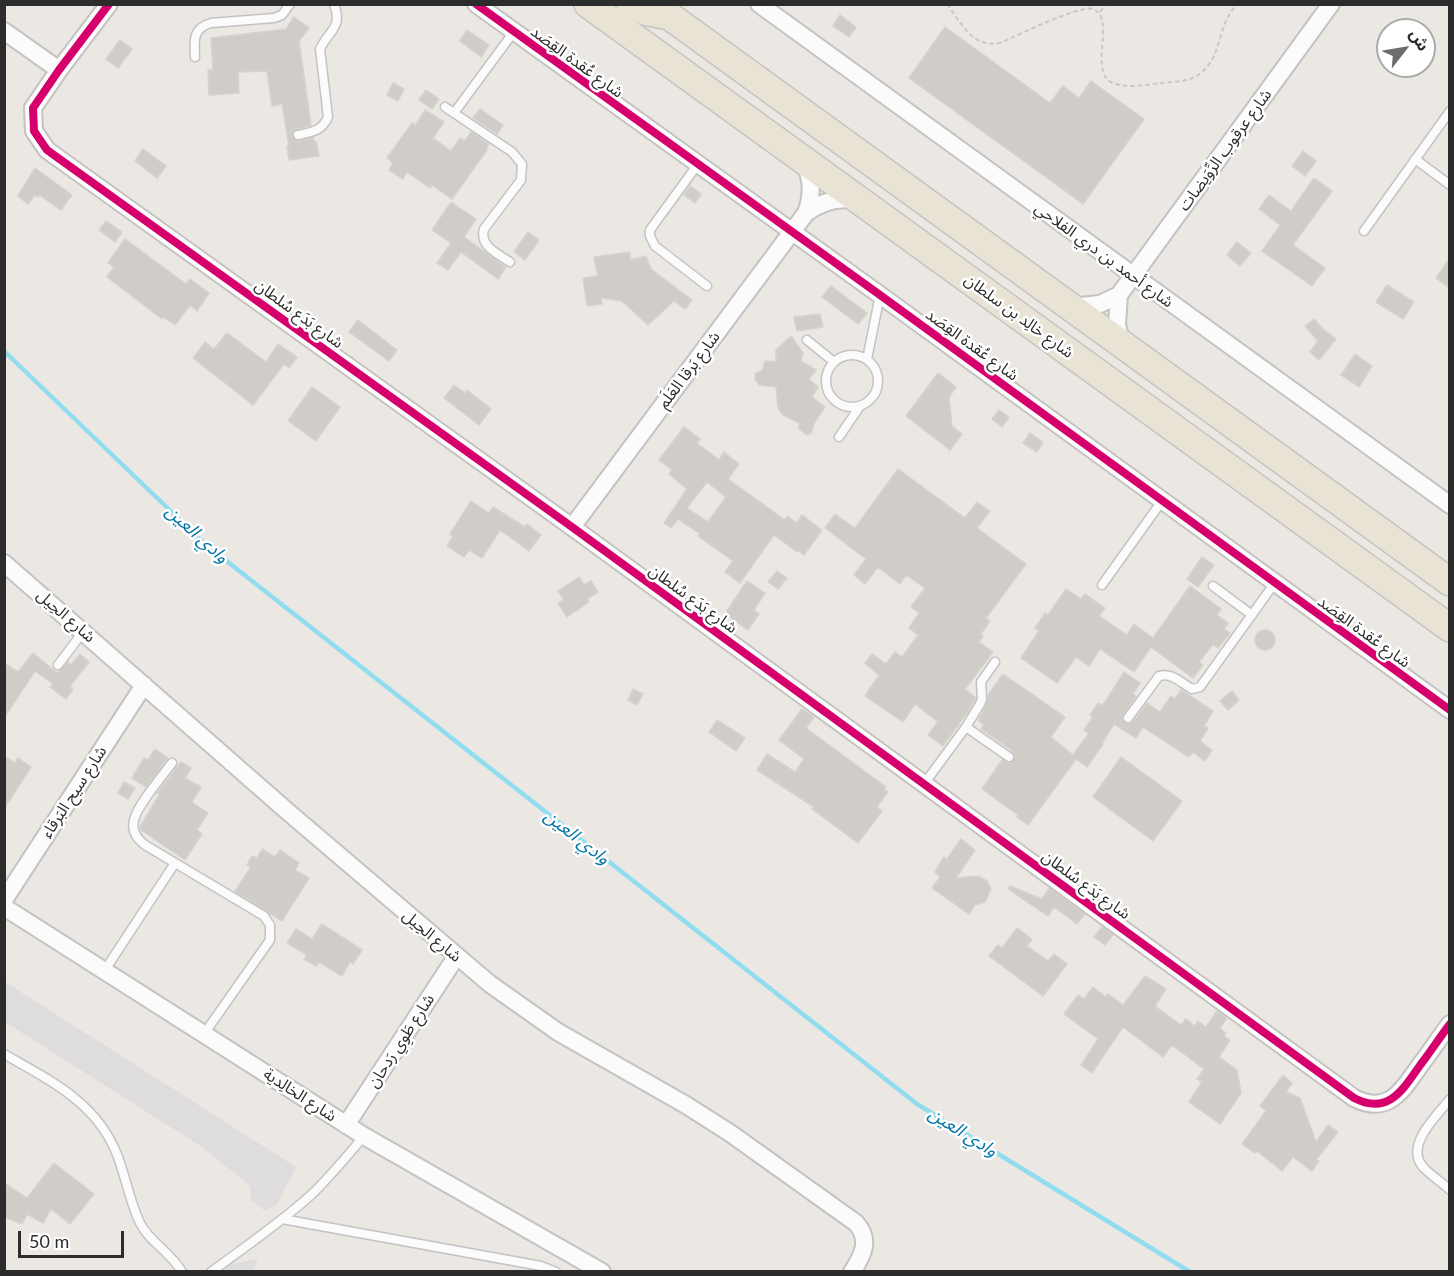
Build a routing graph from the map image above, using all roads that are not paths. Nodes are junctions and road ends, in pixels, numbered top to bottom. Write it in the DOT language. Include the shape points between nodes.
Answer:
graph roads {
  1 [pos="109,4"];
  2 [pos="290,4"];
  3 [pos="334,4"];
  4 [pos="476,4"];
  5 [pos="588,4"];
  6 [pos="630,4"];
  7 [pos="759,4"];
  8 [pos="1331,4"];
  9 [pos="662,10"];
  10 [pos="4,31"];
  11 [pos="513,33"];
  12 [pos="195,57"];
  13 [pos="58,70"];
  14 [pos="446,107"];
  15 [pos="1449,111"];
  16 [pos="454,114"];
  17 [pos="298,135"];
  18 [pos="1415,159"];
  19 [pos="804,161"];
  20 [pos="698,164"];
  21 [pos="1449,185"];
  22 [pos="860,201"];
  23 [pos="806,213"];
  24 [pos="1364,231"];
  25 [pos="792,232"];
  26 [pos="510,262"];
  27 [pos="1134,276"];
  28 [pos="707,286"];
  29 [pos="880,295"];
  30 [pos="1119,295"];
  31 [pos="1069,307"];
  32 [pos="807,340"];
  33 [pos="1122,345"];
  34 [pos="867,359"];
  35 [pos="834,362"];
  36 [pos="860,406"];
  37 [pos="1143,406"];
  38 [pos="839,438"];
  39 [pos="1162,501"];
  40 [pos="1449,505"];
  41 [pos="1345,506"];
  42 [pos="572,527"];
  43 [pos="4,562"];
  44 [pos="1449,582"];
  45 [pos="1274,584"];
  46 [pos="1102,585"];
  47 [pos="1213,586"];
  48 [pos="1252,615"];
  49 [pos="1449,628"];
  50 [pos="83,632"];
  51 [pos="995,662"];
  52 [pos="58,665"];
  53 [pos="144,685"];
  54 [pos="1449,710"];
  55 [pos="1128,718"];
  56 [pos="966,727"];
  57 [pos="1009,757"];
  58 [pos="172,762"];
  59 [pos="924,784"];
  60 [pos="175,863"];
  61 [pos="4,900"];
  62 [pos="4,907"];
  63 [pos="456,957"];
  64 [pos="105,970"];
  65 [pos="1449,1024"];
  66 [pos="204,1034"];
  67 [pos="4,1054"];
  68 [pos="1449,1099"];
  69 [pos="346,1125"];
  70 [pos="364,1136"];
  71 [pos="1449,1190"];
  72 [pos="282,1219"];
  73 [pos="601,1271"];
  74 [pos="182,1272"];
  75 [pos="211,1272"];
  76 [pos="556,1272"];
  77 [pos="852,1272"];
  1 -- 13 [label="street, شارع بَدَع سُلطان"];
  2 -- 12 [label="lane" via="282,15 274,18 203,25 194,39"];
  3 -- 17 [label="lane" via="337,24 320,49 327,117 324,126 316,131"];
  4 -- 11 [label="street, شارع عُقدة القِصَد"];
  5 -- 19 [label="main road, شارع خالِد بن سلطان"];
  6 -- 9 [label="main road" via="644,11"];
  7 -- 27 [label="street, شارع أحمد بن دري الفلاحي"];
  8 -- 27 [label="street, شارع عرقوب الرِّوَيضات"];
  9 -- 31 [label="main road"];
  10 -- 13 [label="street"];
  11 -- 16 [label="lane"];
  11 -- 20 [label="street, شارع عُقدة القِصَد"];
  13 -- 42 [label="street, شارع بَدَع سُلطان" via="33,108 34,131 47,150"];
  14 -- 16 [label="lane"];
  15 -- 18 [label="lane"];
  16 -- 26 [label="lane" via="512,152 522,164 521,180 483,235 487,246"];
  18 -- 21 [label="lane"];
  18 -- 24 [label="lane"];
  19 -- 22 [label="main road, شارع خالِد بن سلطان"];
  19 -- 23 [label="street, شارع بَرقا العَلَم" via="812,187"];
  20 -- 25 [label="street, شارع عُقدة القِصَد"];
  20 -- 28 [label="lane" via="650,230 650,236 655,246"];
  22 -- 23 [label="street, شارع بَرقا العَلَم" via="831,200"];
  22 -- 37 [label="main road, شارع خالِد بن سلطان"];
  23 -- 25 [label="street, شارع بَرقا العَلَم"];
  25 -- 29 [label="street, شارع عُقدة القِصَد"];
  25 -- 42 [label="street, شارع بَرقا العَلَم"];
  27 -- 30 [label="street, شارع عرقوب الرِّوَيضات"];
  27 -- 40 [label="street, شارع أحمد بن دري الفلاحي"];
  29 -- 34 [label="lane"];
  29 -- 39 [label="street, شارع عُقدة القِصَد"];
  30 -- 31 [label="street, شارع عرقوب الرِّوَيضات" via="1090,307"];
  30 -- 33 [label="street" via="1116,315"];
  31 -- 33 [label="main road"];
  32 -- 35 [label="lane"];
  33 -- 41 [label="main road"];
  34 -- 35 [label="lane" via="844,356"];
  34 -- 36 [label="lane" via="879,379 870,400"];
  35 -- 36 [label="lane" via="827,372 830,395 838,403"];
  36 -- 38 [label="lane"];
  37 -- 41 [label="main road" via="1188,424 1325,516 1335,517"];
  37 -- 49 [label="main road, شارع خالِد بن سلطان"];
  39 -- 45 [label="street, شارع عُقدة القِصَد"];
  39 -- 46 [label="lane"];
  41 -- 44 [label="main road"];
  42 -- 59 [label="street, شارع بَدَع سُلطان"];
  43 -- 50 [label="street, شارع الحِيل"];
  45 -- 48 [label="lane"];
  45 -- 54 [label="street, شارع عُقدة القِصَد"];
  47 -- 48 [label="lane"];
  48 -- 55 [label="lane" via="1200,687 1192,689 1163,674"];
  50 -- 52 [label="lane"];
  50 -- 53 [label="street, شارع الحِيل"];
  51 -- 56 [label="lane" via="981,682 982,699"];
  53 -- 61 [label="street, شارع سيح البَرقاء"];
  53 -- 63 [label="street, شارع الحِيل"];
  56 -- 57 [label="lane"];
  56 -- 59 [label="lane"];
  58 -- 60 [label="lane" via="137,812 133,827 139,841"];
  59 -- 65 [label="street, شارع بَدَع سُلطان" via="1361,1101 1384,1102 1399,1094"];
  60 -- 64 [label="lane"];
  60 -- 66 [label="lane" via="264,916 271,930 270,940"];
  62 -- 64 [label="street, شارع الخالِدية"];
  63 -- 69 [label="street, شارع طَوِي رَدحان"];
  63 -- 77 [label="street, شارع الحِيل" via="535,1017 730,1133 856,1223 865,1245"];
  64 -- 66 [label="street, شارع الخالِدية"];
  66 -- 69 [label="street, شارع الخالِدية"];
  67 -- 74 [label="lane" via="57,1083 102,1127 117,1155 141,1224"];
  68 -- 71 [label="lane" via="1420,1138 1417,1153 1423,1167"];
  69 -- 70 [label="street, شارع الخالِدية"];
  70 -- 72 [label="lane" via="339,1166"];
  70 -- 73 [label="street, شارع الخالِدية"];
  72 -- 75 [label="lane"];
  72 -- 76 [label="lane"];
}
